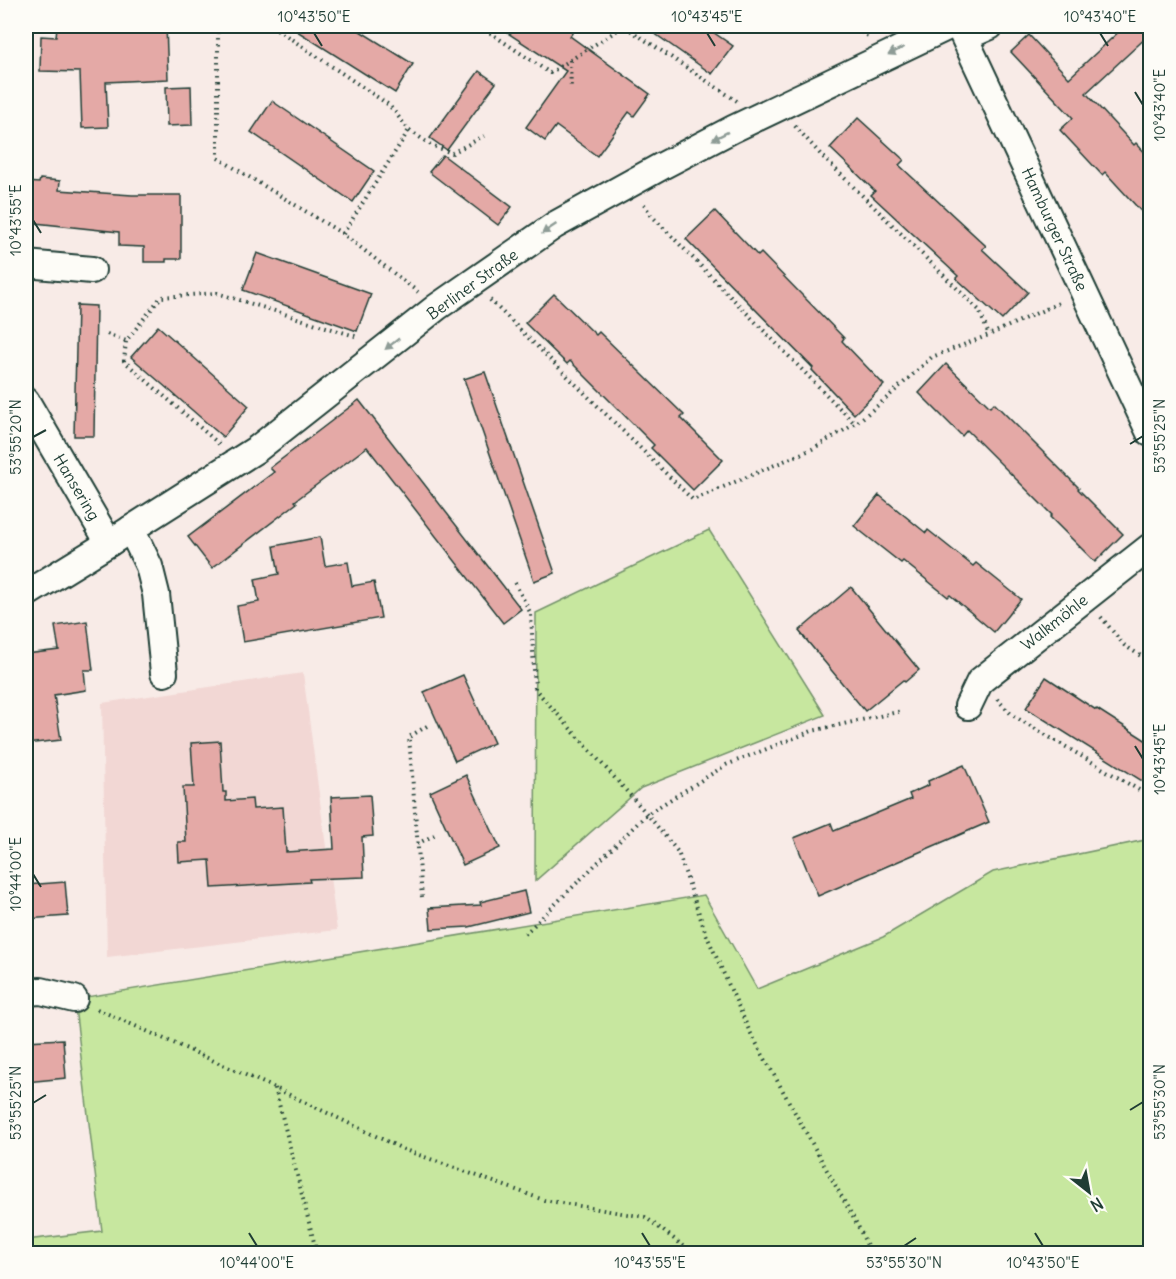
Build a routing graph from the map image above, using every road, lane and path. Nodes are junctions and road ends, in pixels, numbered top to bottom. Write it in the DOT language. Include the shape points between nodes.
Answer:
graph roads {
  1 [pos="218,26"];
  2 [pos="272,26"];
  3 [pos="480,26"];
  4 [pos="990,26"];
  5 [pos="957,29"];
  6 [pos="570,60"];
  7 [pos="571,90"];
  8 [pos="769,112"];
  9 [pos="409,130"];
  10 [pos="484,136"];
  11 [pos="630,184"];
  12 [pos="343,234"];
  13 [pos="26,264"];
  14 [pos="92,270"];
  15 [pos="473,282"];
  16 [pos="1084,291"];
  17 [pos="437,307"];
  18 [pos="107,334"];
  19 [pos="989,336"];
  20 [pos="126,341"];
  21 [pos="388,347"];
  22 [pos="26,401"];
  23 [pos="855,424"];
  24 [pos="1150,433"];
  25 [pos="237,461"];
  26 [pos="131,529"];
  27 [pos="109,543"];
  28 [pos="1150,547"];
  29 [pos="515,583"];
  30 [pos="26,594"];
  31 [pos="1085,598"];
  32 [pos="1150,662"];
  33 [pos="164,673"];
  34 [pos="980,681"];
  35 [pos="968,706"];
  36 [pos="902,711"];
  37 [pos="427,726"];
  38 [pos="1139,790"];
  39 [pos="647,814"];
  40 [pos="438,833"];
  41 [pos="417,844"];
  42 [pos="422,897"];
  43 [pos="525,934"];
  44 [pos="26,992"];
  45 [pos="74,999"];
  46 [pos="275,1088"];
  47 [pos="316,1254"];
  48 [pos="694,1254"];
  49 [pos="871,1254"];
  1 -- 12 [label="path" via="218,158"];
  2 -- 9 [label="path" via="389,105"];
  3 -- 6 [label="path" via="550,73"];
  4 -- 5 [label="street, Berliner Straße"];
  5 -- 8 [label="street, Berliner Straße, one-way"];
  5 -- 16 [label="street, Hamburger Straße"];
  6 -- 7 [label="path"];
  6 -- 8 [label="path" via="624,26"];
  8 -- 11 [label="street, Berliner Straße, one-way"];
  8 -- 19 [label="path" via="822,156 979,310"];
  9 -- 10 [label="path" via="452,153"];
  9 -- 12 [label="path"];
  11 -- 15 [label="street, Berliner Straße, one-way" via="555,225"];
  11 -- 23 [label="path" via="651,214"];
  12 -- 17 [label="path"];
  13 -- 14 [label="street"];
  15 -- 17 [label="street, Berliner Straße"];
  15 -- 23 [label="path" via="693,500 812,449"];
  16 -- 19 [label="path"];
  16 -- 24 [label="street, Hamburger Straße"];
  17 -- 21 [label="street, Berliner Straße, one-way"];
  18 -- 20 [label="path"];
  19 -- 23 [label="path" via="932,357"];
  20 -- 21 [label="path" via="161,297 217,293"];
  20 -- 25 [label="path" via="124,361"];
  21 -- 25 [label="street, Berliner Straße"];
  22 -- 27 [label="street, Hansering"];
  25 -- 26 [label="street, Berliner Straße"];
  26 -- 27 [label="street, Berliner Straße"];
  26 -- 33 [label="street" via="156,594"];
  27 -- 30 [label="street, Berliner Straße"];
  28 -- 31 [label="street, Walkmöhle"];
  29 -- 39 [label="path" via="531,614 534,689"];
  31 -- 32 [label="path" via="1124,645"];
  31 -- 34 [label="street, Walkmöhle"];
  34 -- 35 [label="street, Walkmöhle"];
  34 -- 38 [label="path" via="1012,715"];
  36 -- 39 [label="path" via="812,731 726,765"];
  37 -- 41 [label="path" via="409,737"];
  39 -- 43 [label="path"];
  39 -- 49 [label="path" via="678,852 706,934 749,1030"];
  40 -- 41 [label="path"];
  41 -- 42 [label="path"];
  44 -- 45 [label="street" via="40,991"];
  45 -- 46 [label="path"];
  46 -- 47 [label="path"];
  46 -- 48 [label="path" via="405,1150 544,1200 645,1217"];
}
